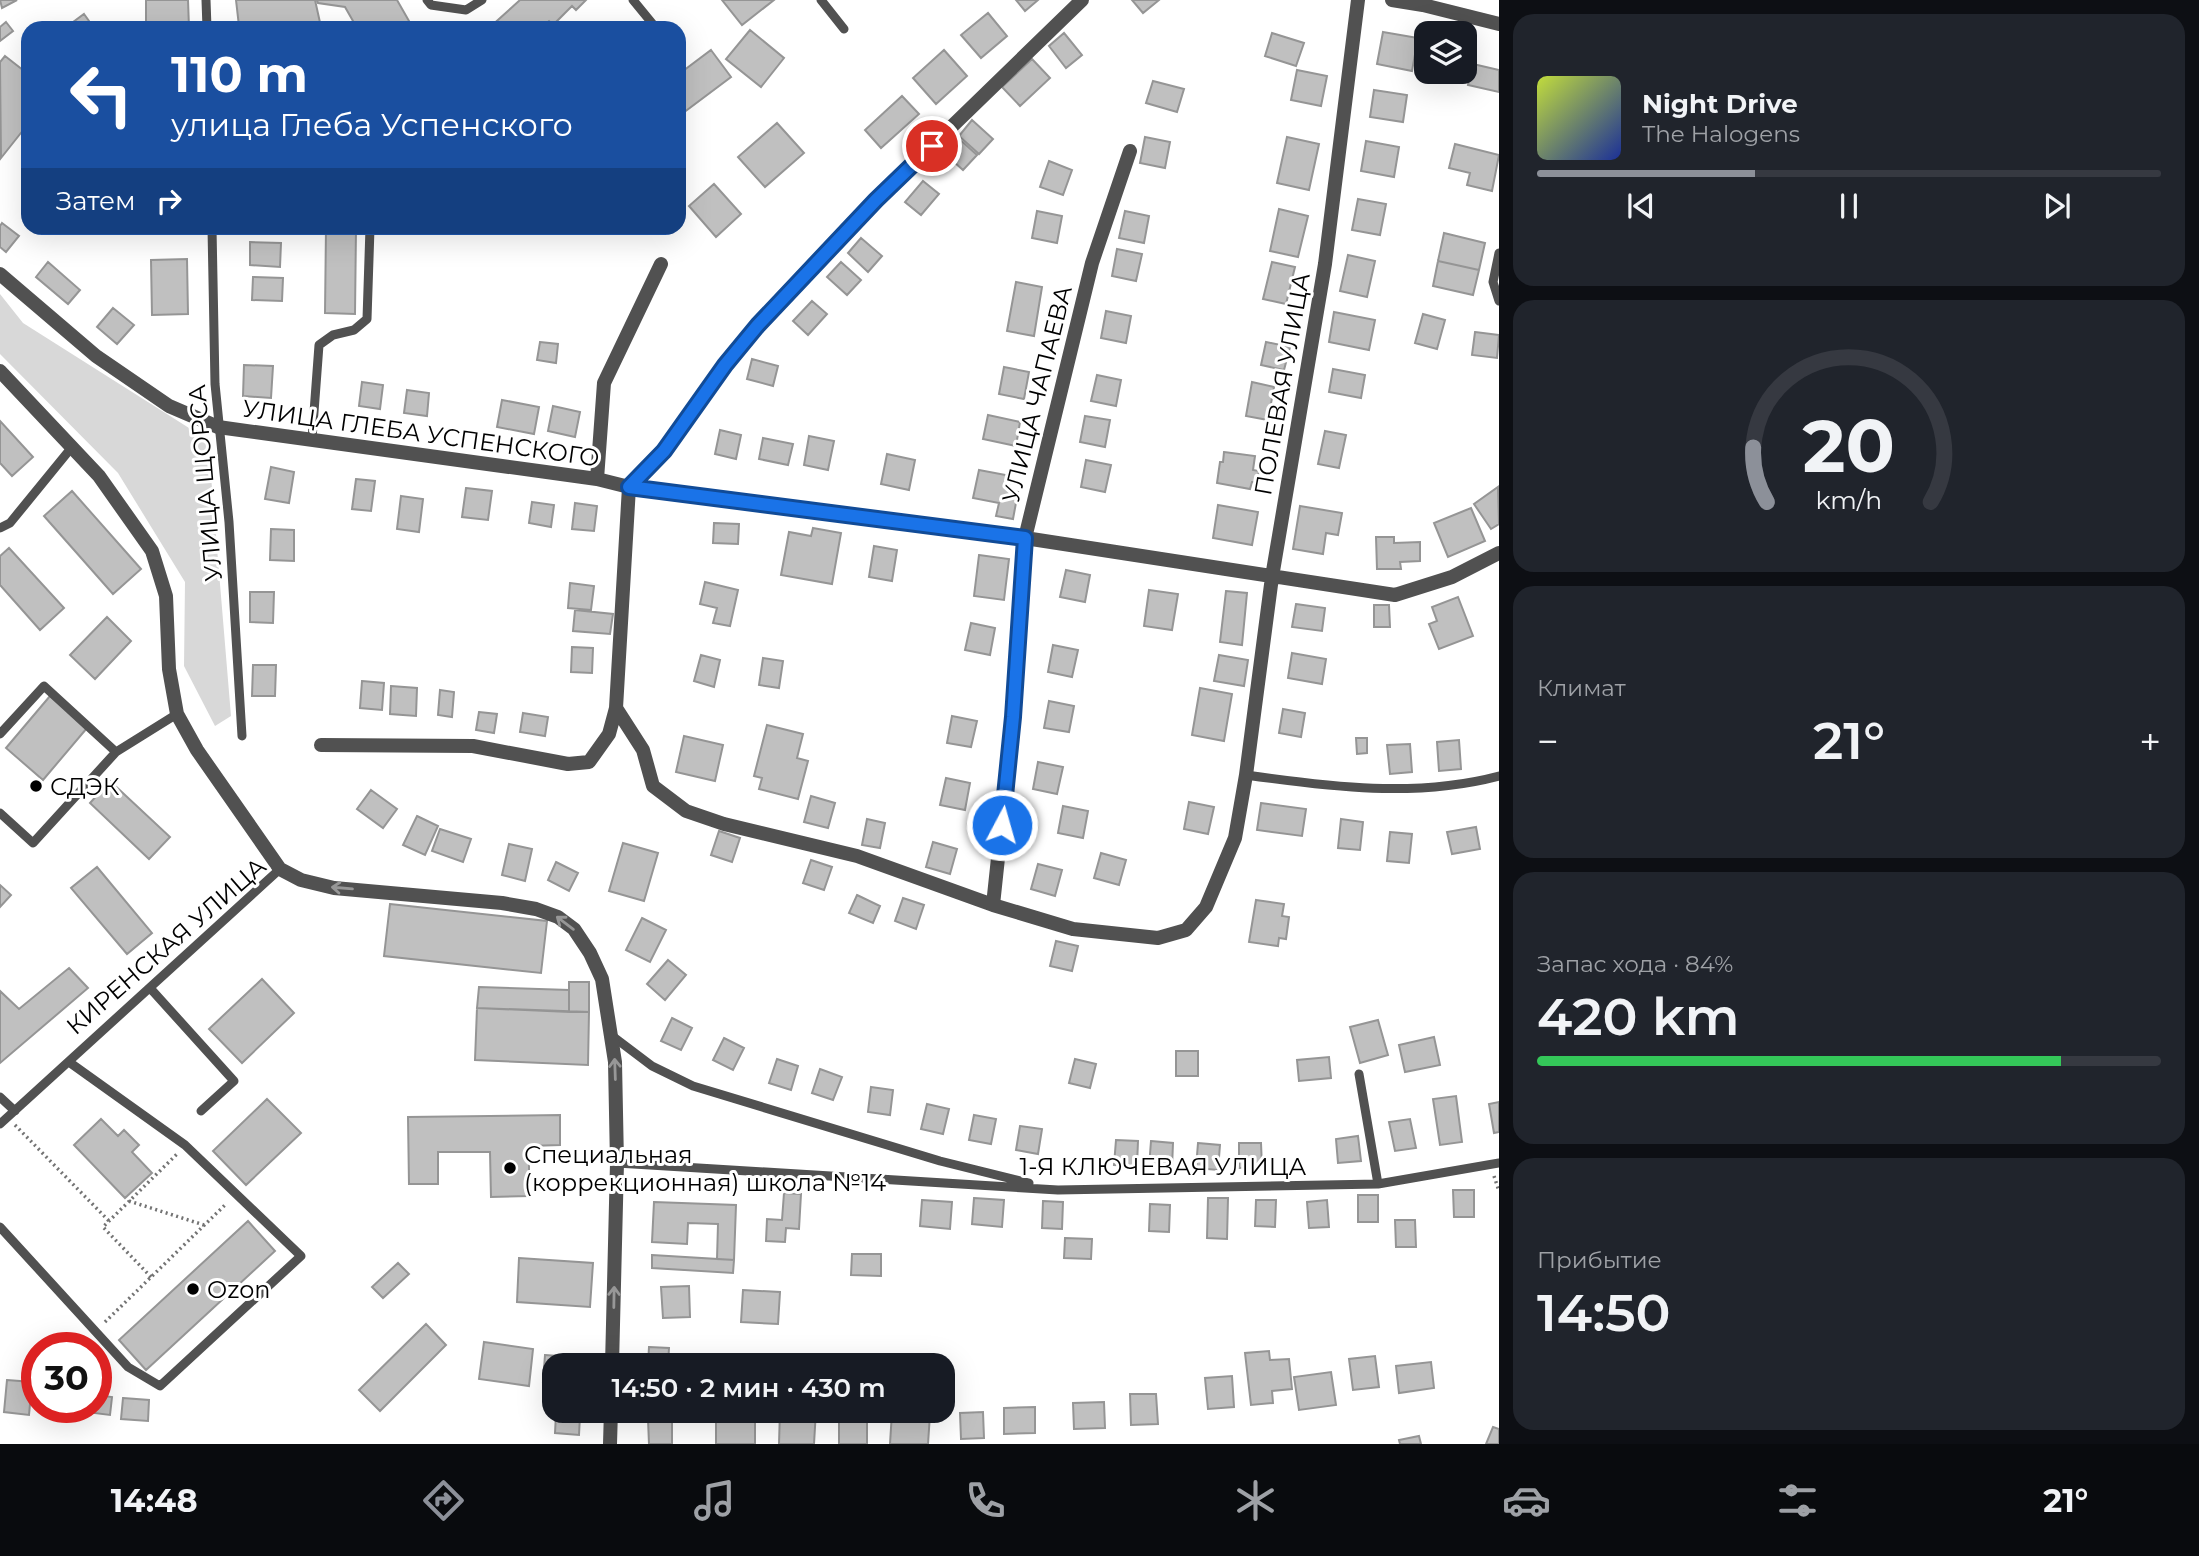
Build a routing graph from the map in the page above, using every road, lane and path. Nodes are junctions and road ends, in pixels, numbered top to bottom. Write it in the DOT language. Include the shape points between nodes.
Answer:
graph roads {
  1 [pos="206,0"];
  2 [pos="427,0"];
  3 [pos="482,0"];
  4 [pos="633,0"];
  5 [pos="821,0"];
  6 [pos="1082,0"];
  7 [pos="1358,0"];
  8 [pos="1392,0"];
  9 [pos="207,21"];
  10 [pos="650,21"];
  11 [pos="1499,23"];
  12 [pos="844,30"];
  13 [pos="1129,150"];
  14 [pos="212,235"];
  15 [pos="370,235"];
  16 [pos="1499,253"];
  17 [pos="661,264"];
  18 [pos="0,274"];
  19 [pos="1499,301"];
  20 [pos="0,371"];
  21 [pos="218,427"];
  22 [pos="312,439"];
  23 [pos="72,447"];
  24 [pos="597,479"];
  25 [pos="629,487"];
  26 [pos="0,528"];
  27 [pos="1025,538"];
  28 [pos="1499,554"];
  29 [pos="1272,576"];
  30 [pos="616,708"];
  31 [pos="177,714"];
  32 [pos="0,734"];
  33 [pos="242,736"];
  34 [pos="321,745"];
  35 [pos="116,752"];
  36 [pos="1246,775"];
  37 [pos="1499,776"];
  38 [pos="0,813"];
  39 [pos="280,869"];
  40 [pos="993,905"];
  41 [pos="150,988"];
  42 [pos="611,1035"];
  43 [pos="69,1062"];
  44 [pos="1359,1074"];
  45 [pos="0,1097"];
  46 [pos="201,1111"];
  47 [pos="8,1118"];
  48 [pos="186,1145"];
  49 [pos="617,1163"];
  50 [pos="1499,1163"];
  51 [pos="1378,1184"];
  52 [pos="1058,1190"];
  53 [pos="237,1194"];
  54 [pos="129,1201"];
  55 [pos="109,1221"];
  56 [pos="205,1225"];
  57 [pos="0,1227"];
  58 [pos="151,1277"];
  59 [pos="95,1331"];
  60 [pos="612,1353"];
  61 [pos="611,1423"];
  62 [pos="610,1444"];
  1 -- 9 [label="lane"];
  2 -- 3 [label="lane" via="431,5 466,10"];
  4 -- 10 [label="lane"];
  5 -- 12 [label="lane"];
  6 -- 25 [label="street" via="876,200 766,316 664,451"];
  7 -- 29 [label="street, ПОЛЕВАЯ УЛИЦА" via="1325,264"];
  8 -- 11 [label="street"];
  13 -- 27 [label="street, УЛИЦА ЧАПАЕВА" via="1092,263"];
  14 -- 21 [label="lane, УЛИЦА ЩОРСА"];
  15 -- 22 [label="lane" via="367,319 319,345"];
  16 -- 19 [label="lane" via="1493,282"];
  17 -- 24 [label="street" via="604,383"];
  18 -- 21 [label="street, УЛИЦА ГЛЕБА УСПЕНСКОГО" via="96,356 169,407"];
  20 -- 23 [label="street"];
  21 -- 22 [label="street, УЛИЦА ГЛЕБА УСПЕНСКОГО"];
  21 -- 33 [label="lane, УЛИЦА ЩОРСА" via="229,522"];
  22 -- 24 [label="street, УЛИЦА ГЛЕБА УСПЕНСКОГО"];
  23 -- 26 [label="lane" via="10,523"];
  23 -- 31 [label="street" via="99,476 152,551 166,596"];
  24 -- 25 [label="street, УЛИЦА ГЛЕБА УСПЕНСКОГО"];
  25 -- 27 [label="street, УЛИЦА ГЛЕБА УСПЕНСКОГО"];
  25 -- 30 [label="street"];
  27 -- 29 [label="street, УЛИЦА ГЛЕБА УСПЕНСКОГО"];
  27 -- 40 [label="street, УЛИЦА ЧАПАЕВА" via="1013,717"];
  28 -- 29 [label="street, УЛИЦА ГЛЕБА УСПЕНСКОГО" via="1452,577 1395,595"];
  29 -- 36 [label="street, ПОЛЕВАЯ УЛИЦА"];
  30 -- 34 [label="street" via="609,734 589,762 568,764 473,746"];
  30 -- 40 [label="street, ПОЛЕВАЯ УЛИЦА" via="643,750 653,786 686,811 857,856"];
  31 -- 35 [label="lane"];
  31 -- 39 [label="street"];
  32 -- 35 [label="lane" via="44,686"];
  35 -- 38 [label="lane" via="33,843"];
  36 -- 37 [label="lane" via="1399,790"];
  36 -- 40 [label="street, ПОЛЕВАЯ УЛИЦА" via="1235,838 1224,868 1206,907 1186,930 1158,938 1073,929"];
  39 -- 41 [label="lane, КИРЕНСКАЯ УЛИЦА"];
  42 -- 39 [label="street, КИРЕНСКАЯ УЛИЦА, one-way" via="602,979 574,929 558,917 502,903 334,888"];
  41 -- 43 [label="lane, КИРЕНСКАЯ УЛИЦА"];
  41 -- 46 [label="lane" via="234,1081"];
  49 -- 42 [label="street, КИРЕНСКАЯ УЛИЦА, one-way"];
  42 -- 52 [label="lane" via="652,1066 693,1086 940,1161"];
  43 -- 47 [label="lane, КИРЕНСКАЯ УЛИЦА"];
  43 -- 48 [label="lane"];
  44 -- 51 [label="lane"];
  45 -- 47 [label="lane"];
  47 -- 55 [label="path"];
  48 -- 53 [label="lane"];
  48 -- 54 [label="path"];
  49 -- 52 [label="lane, 1-Я КЛЮЧЕВАЯ УЛИЦА"];
  60 -- 49 [label="street, КИРЕНСКАЯ УЛИЦА, one-way"];
  50 -- 51 [label="lane, 1-Я КЛЮЧЕВАЯ УЛИЦА"];
  51 -- 52 [label="lane, 1-Я КЛЮЧЕВАЯ УЛИЦА"];
  53 -- 56 [label="path"];
  53 -- 59 [label="lane" via="301,1256 160,1386 128,1367"];
  54 -- 55 [label="path"];
  54 -- 56 [label="path"];
  55 -- 58 [label="path" via="103,1227"];
  56 -- 58 [label="path"];
  57 -- 59 [label="lane"];
  58 -- 59 [label="path"];
  61 -- 62 [label="street"];
}
